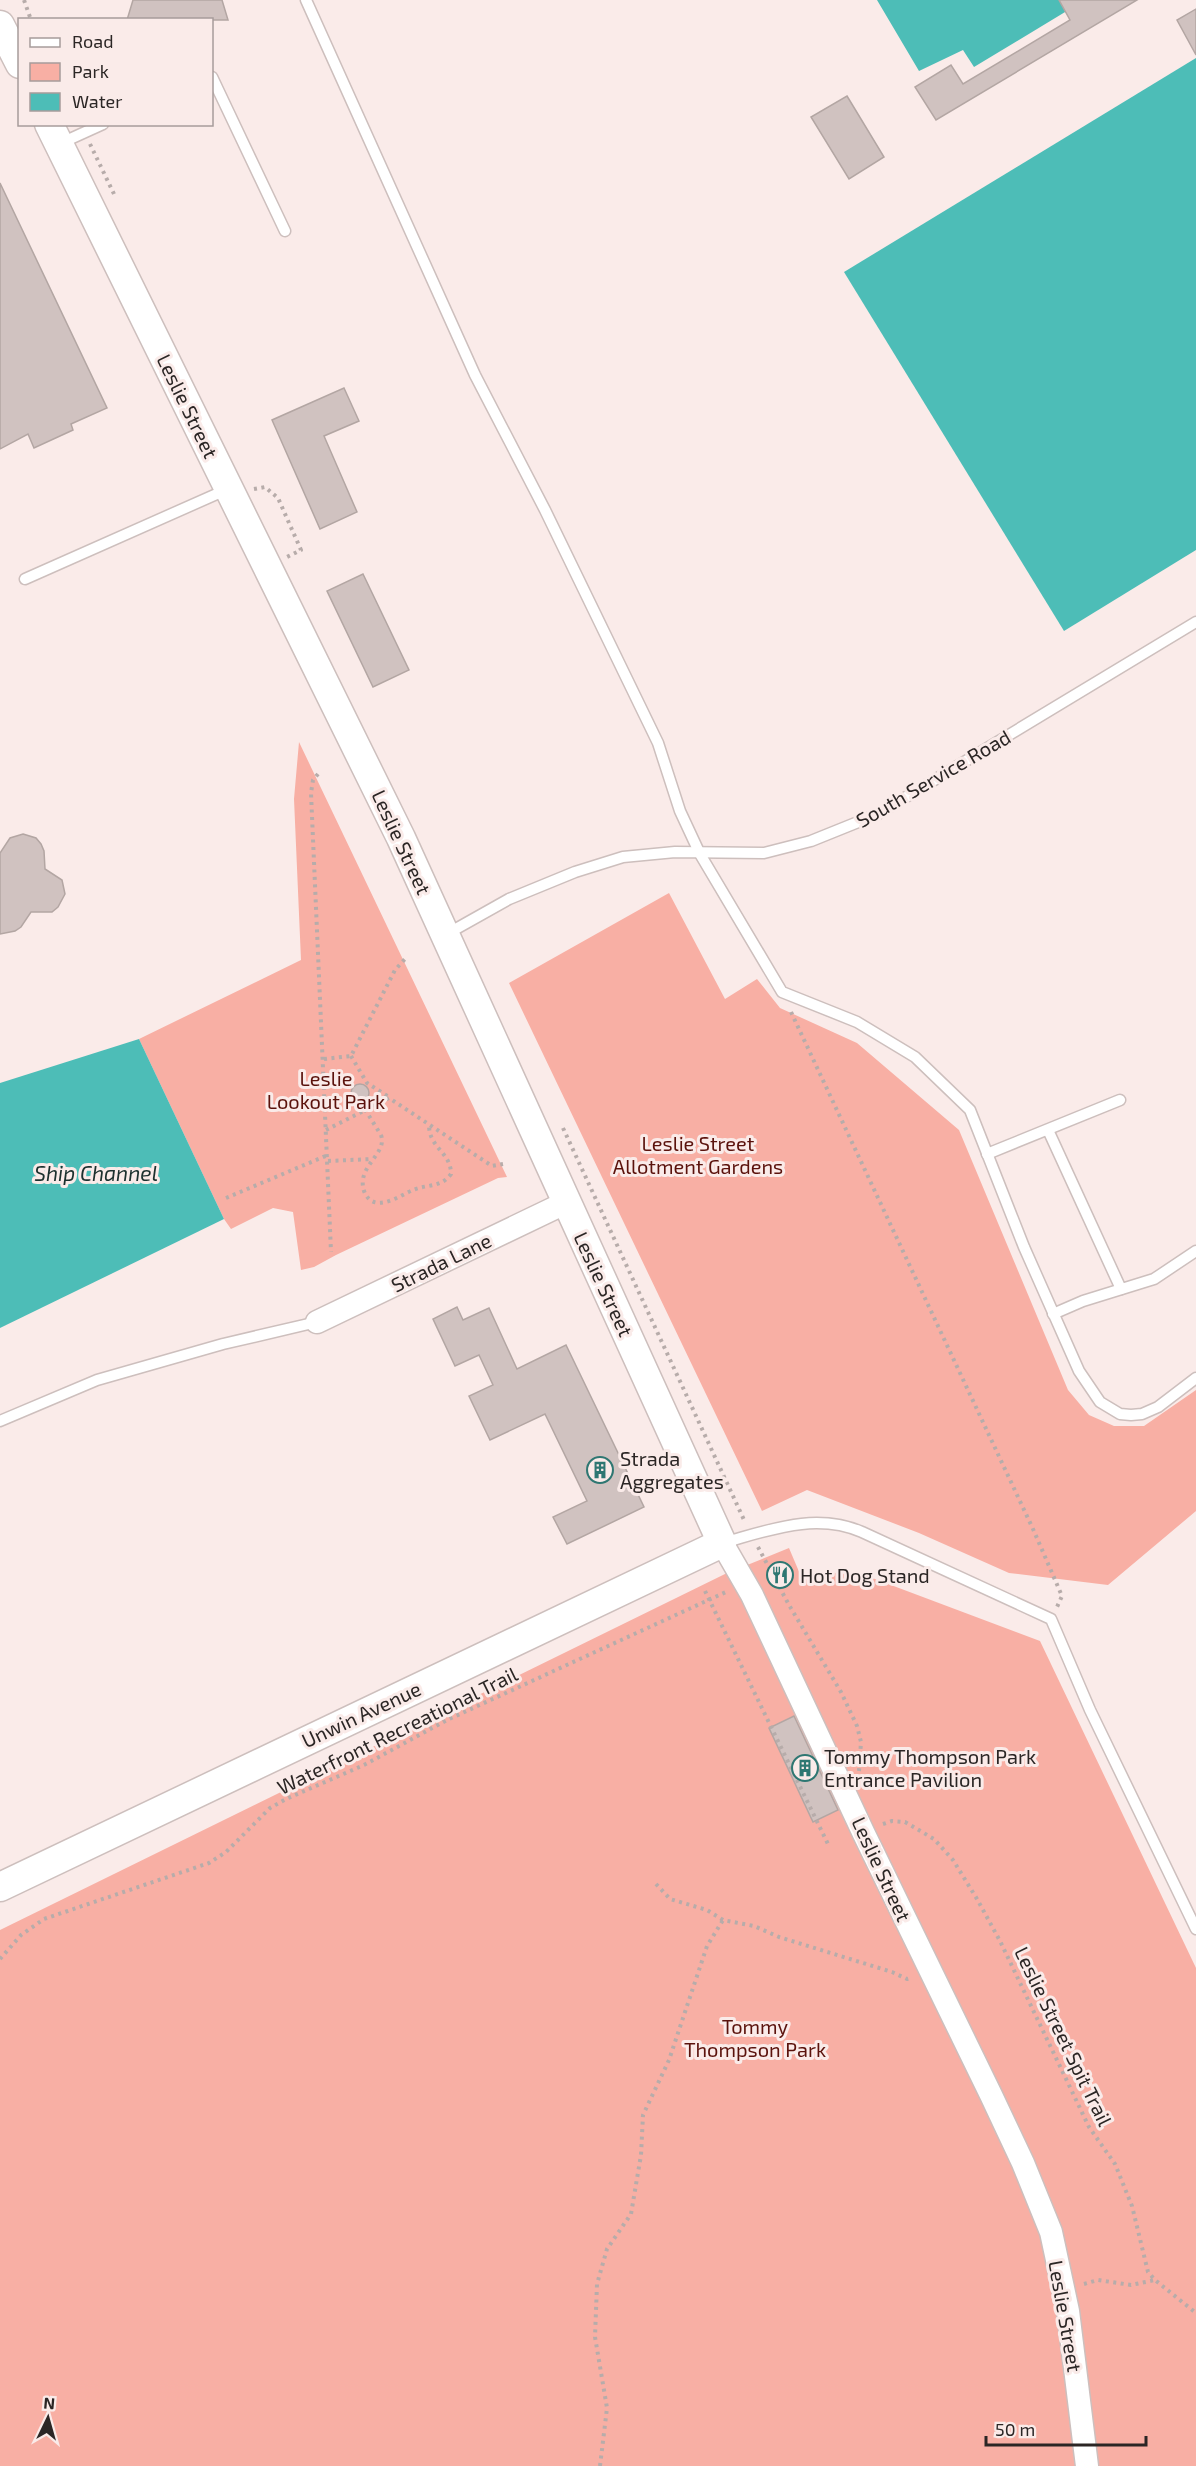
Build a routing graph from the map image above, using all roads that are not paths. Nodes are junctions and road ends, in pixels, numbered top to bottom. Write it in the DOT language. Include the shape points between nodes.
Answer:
graph roads {
  1 [pos="306,0"];
  2 [pos="0,25"];
  3 [pos="18,60"];
  4 [pos="213,78"];
  5 [pos="93,126"];
  6 [pos="54,134"];
  7 [pos="285,231"];
  8 [pos="241,489"];
  9 [pos="25,579"];
  10 [pos="1196,622"];
  11 [pos="700,854"];
  12 [pos="445,936"];
  13 [pos="1120,1100"];
  14 [pos="1048,1130"];
  15 [pos="987,1154"];
  16 [pos="567,1202"];
  17 [pos="1196,1251"];
  18 [pos="1121,1289"];
  19 [pos="1053,1314"];
  20 [pos="317,1322"];
  21 [pos="1196,1378"];
  22 [pos="0,1421"];
  23 [pos="722,1543"];
  24 [pos="0,1887"];
  25 [pos="1196,1929"];
  26 [pos="1087,2466"];
  1 -- 11 [label="lane" via="475,375 658,743 680,811"];
  2 -- 3 [label="street"];
  4 -- 7 [label="lane"];
  5 -- 6 [label="lane"];
  6 -- 8 [label="street, Leslie Street"];
  8 -- 9 [label="lane"];
  8 -- 12 [label="street, Leslie Street"];
  10 -- 11 [label="lane, South Service Road" via="878,814 811,841 764,853"];
  11 -- 12 [label="lane, South Service Road" via="675,852 623,858 575,872 509,899"];
  11 -- 15 [label="lane" via="782,992 857,1022 915,1057 970,1110"];
  12 -- 16 [label="street, Leslie Street"];
  13 -- 14 [label="lane"];
  14 -- 15 [label="lane"];
  14 -- 18 [label="lane"];
  15 -- 19 [label="lane"];
  16 -- 20 [label="street, Strada Lane"];
  16 -- 23 [label="street, Leslie Street"];
  17 -- 18 [label="lane" via="1154,1279"];
  18 -- 19 [label="lane"];
  19 -- 21 [label="lane" via="1087,1386 1100,1402 1118,1413 1131,1416 1154,1410"];
  20 -- 22 [label="lane" via="97,1380"];
  23 -- 24 [label="street, Unwin Avenue"];
  23 -- 25 [label="lane" via="810,1522 836,1523 1052,1619 1090,1710"];
  23 -- 26 [label="street, Leslie Street" via="752,1595 852,1804 1023,2163 1051,2232 1070,2322"];
}
